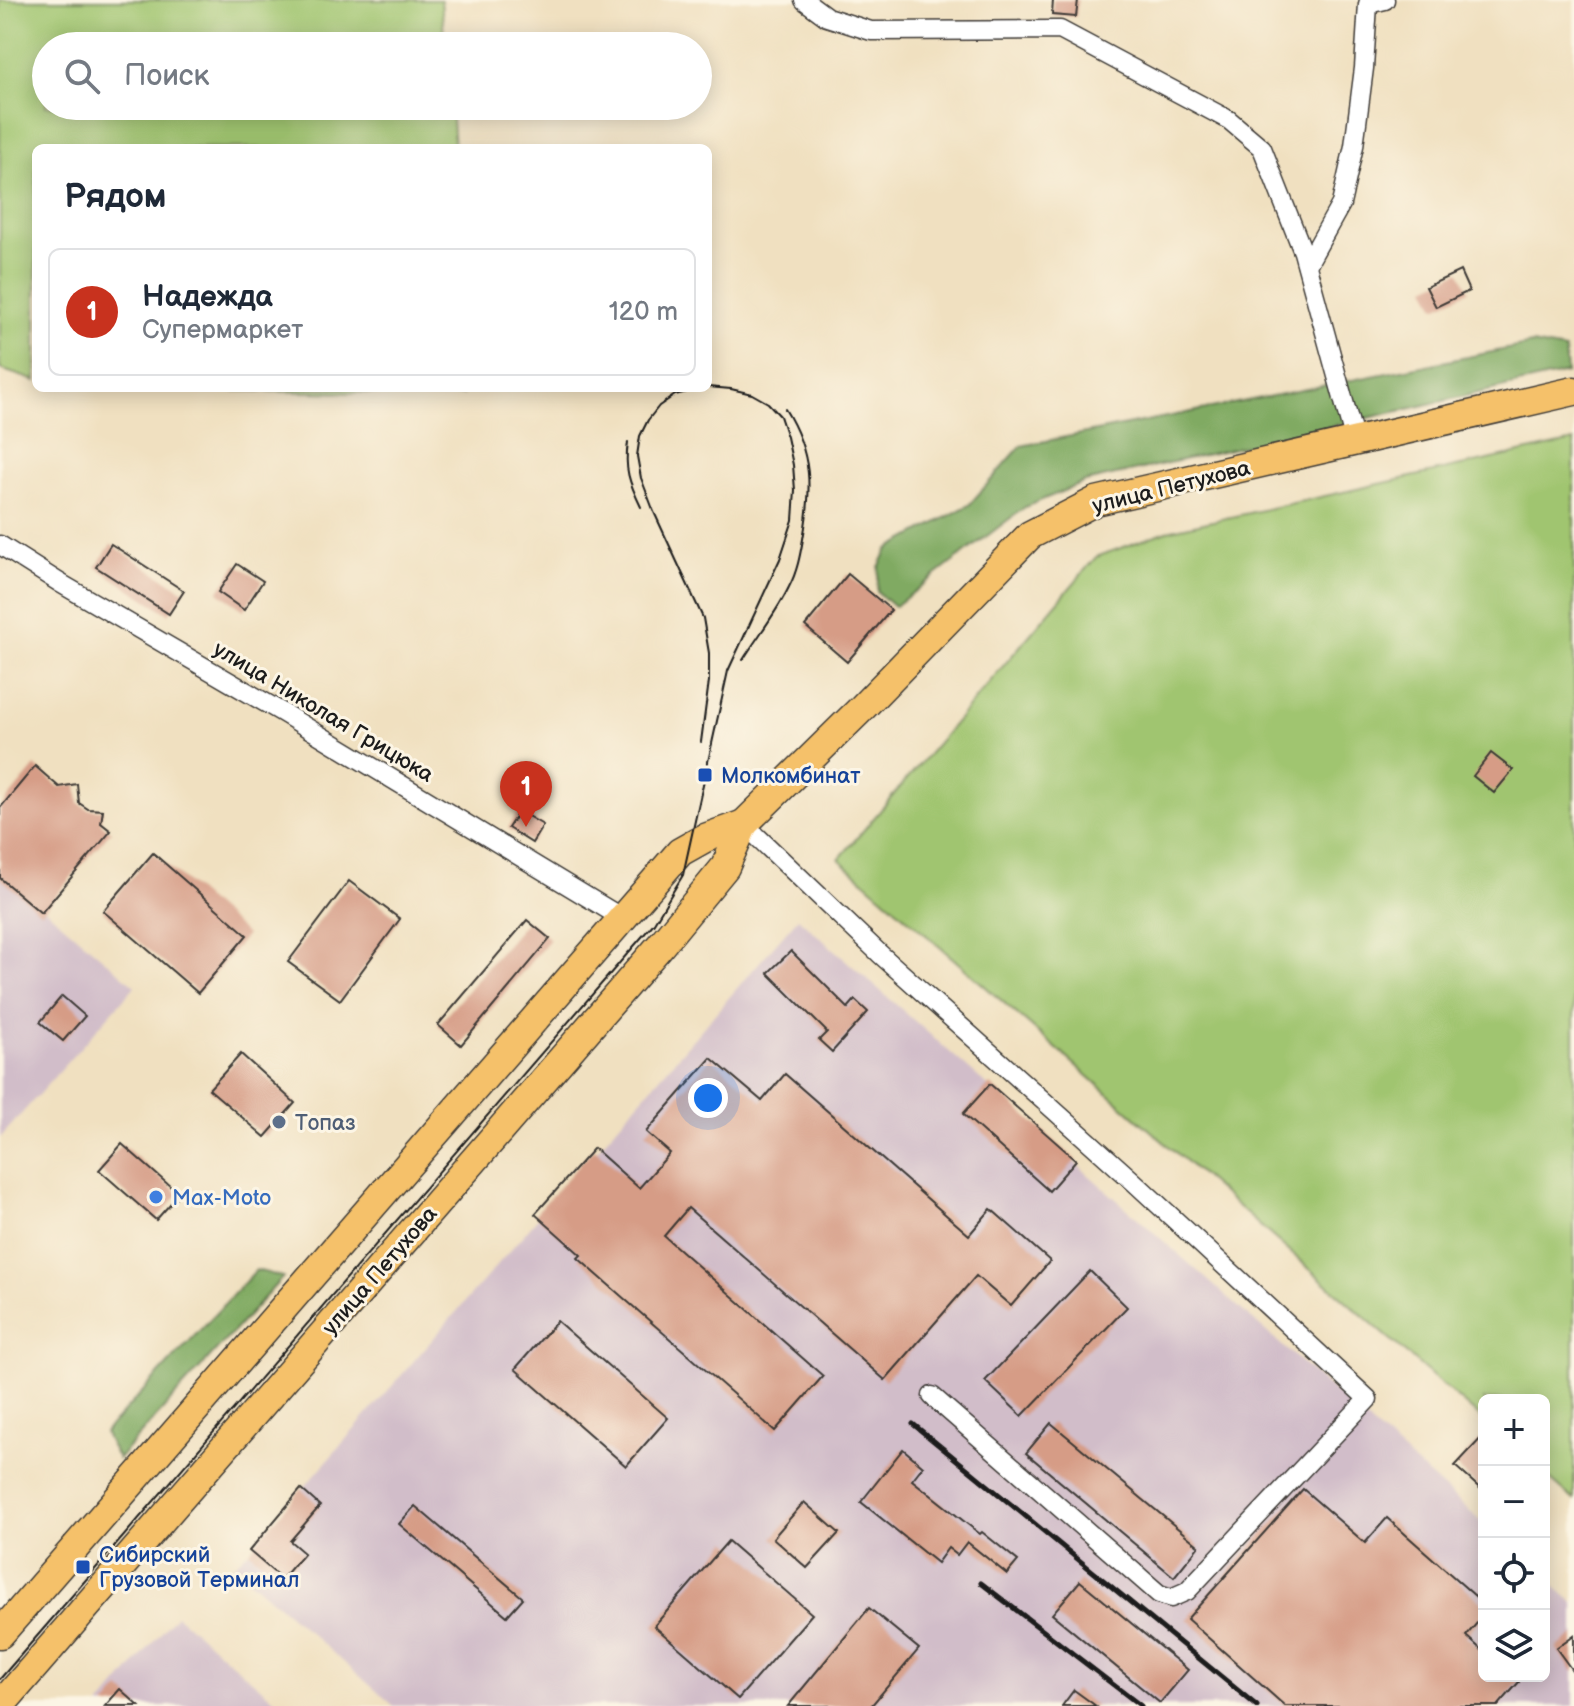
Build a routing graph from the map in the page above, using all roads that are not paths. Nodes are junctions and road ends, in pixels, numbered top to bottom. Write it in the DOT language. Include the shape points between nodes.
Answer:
graph roads {
  1 [pos="804,0"];
  2 [pos="1385,0"];
  3 [pos="1307,265"];
  4 [pos="1574,391"];
  5 [pos="1355,442"];
  6 [pos="0,545"];
  7 [pos="744,824"];
  8 [pos="622,918"];
  9 [pos="932,1396"];
  10 [pos="0,1634"];
  11 [pos="0,1706"];
  1 -- 3 [label="street" via="827,17 871,31 1060,30 1229,120 1262,148"];
  2 -- 3 [label="street" via="1368,4 1354,146 1341,204"];
  3 -- 5 [label="street"];
  4 -- 5 [label="highway, улица Петухова"];
  5 -- 7 [label="highway, улица Петухова" via="1096,501 1030,535"];
  6 -- 8 [label="street, улица Николая Грицюка"];
  7 -- 8 [label="highway, улица Петухова" via="680,852"];
  7 -- 9 [label="street" via="1368,1399 1187,1591 1171,1598 1159,1594"];
  7 -- 11 [label="highway, улица Петухова" via="725,867 669,935"];
  8 -- 10 [label="highway, улица Петухова"];
}
